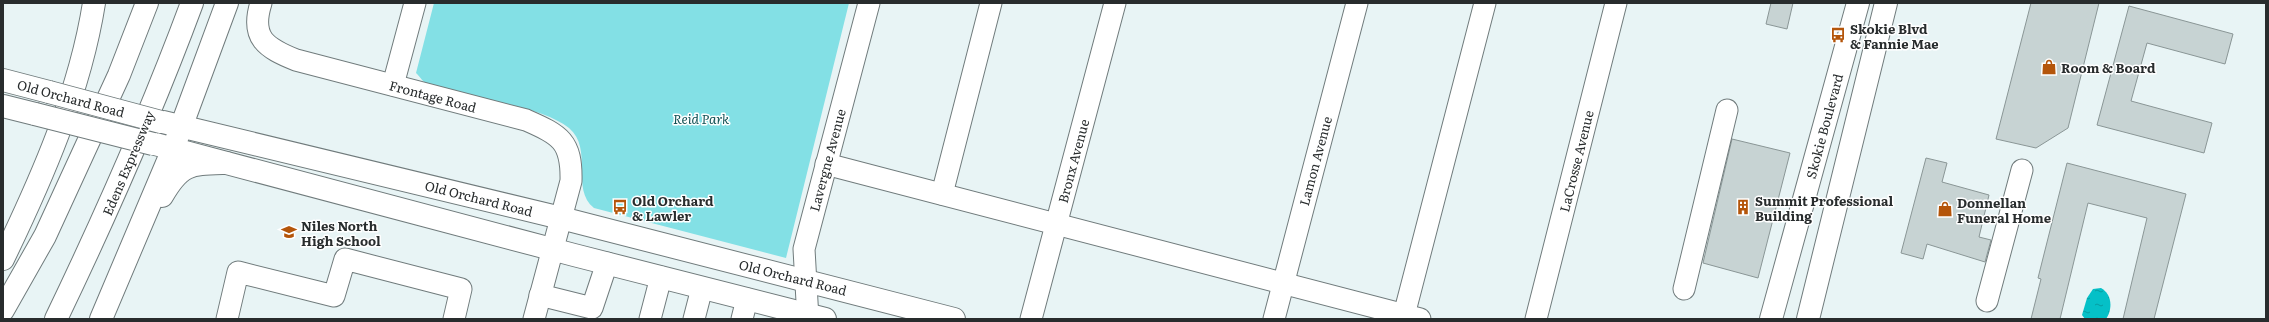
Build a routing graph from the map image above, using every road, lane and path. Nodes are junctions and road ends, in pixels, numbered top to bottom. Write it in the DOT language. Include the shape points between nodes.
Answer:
graph roads {
  1 [pos="94,3"];
  2 [pos="147,3"];
  3 [pos="192,3"];
  4 [pos="227,3"];
  5 [pos="261,3"];
  6 [pos="415,3"];
  7 [pos="869,3"];
  8 [pos="991,3"];
  9 [pos="1115,3"];
  10 [pos="1357,3"];
  11 [pos="1485,3"];
  12 [pos="1616,3"];
  13 [pos="1858,3"];
  14 [pos="1886,3"];
  15 [pos="3,80"];
  16 [pos="393,85"];
  17 [pos="3,106"];
  18 [pos="1727,110"];
  19 [pos="171,124"];
  20 [pos="163,147"];
  21 [pos="226,163"];
  22 [pos="826,164"];
  23 [pos="2022,170"];
  24 [pos="942,194"];
  25 [pos="561,218"];
  26 [pos="1057,224"];
  27 [pos="552,250"];
  28 [pos="3,259"];
  29 [pos="607,263"];
  30 [pos="661,277"];
  31 [pos="806,280"];
  32 [pos="1283,282"];
  33 [pos="702,288"];
  34 [pos="1684,289"];
  35 [pos="540,295"];
  36 [pos="1987,301"];
  37 [pos="745,309"];
  38 [pos="3,310"];
  39 [pos="593,314"];
  40 [pos="103,317"];
  41 [pos="814,317"];
  42 [pos="1412,317"];
  43 [pos="56,319"];
  44 [pos="227,319"];
  45 [pos="454,319"];
  46 [pos="534,319"];
  47 [pos="650,319"];
  48 [pos="694,319"];
  49 [pos="954,319"];
  50 [pos="1031,319"];
  51 [pos="1274,319"];
  52 [pos="1536,319"];
  53 [pos="1771,319"];
  54 [pos="1808,319"];
  1 -- 28 [label="main road" via="89,35 52,150"];
  2 -- 38 [label="main road" via="119,75 46,236"];
  3 -- 43 [label="main road, Edens Expressway" via="110,207"];
  4 -- 19 [label="main road"];
  5 -- 16 [label="street, Frontage Road" via="257,26 261,39 275,52 296,60"];
  6 -- 16 [label="street"];
  7 -- 22 [label="street, Lavergne Avenue"];
  8 -- 24 [label="street"];
  9 -- 26 [label="street, Bronx Avenue"];
  10 -- 32 [label="street, Lamon Avenue"];
  11 -- 42 [label="street"];
  12 -- 52 [label="street, LaCrosse Avenue"];
  13 -- 53 [label="main road, Skokie Boulevard"];
  14 -- 54 [label="main road"];
  15 -- 19 [label="main road, Old Orchard Road, bridge"];
  16 -- 25 [label="street, Frontage Road" via="526,120 550,130 565,143 572,161 571,181"];
  17 -- 20 [label="main road, Old Orchard Road, bridge"];
  18 -- 34 [label="street"];
  19 -- 20 [label="main road"];
  19 -- 25 [label="main road, Old Orchard Road"];
  20 -- 21 [label="main road, Old Orchard Road"];
  20 -- 40 [label="main road"];
  21 -- 27 [label="main road, Old Orchard Road"];
  21 -- 40 [label="main road" via="199,164 186,168 172,178 118,295"];
  22 -- 24 [label="street"];
  22 -- 31 [label="street, Lavergne Avenue" via="804,249"];
  23 -- 36 [label="street"];
  24 -- 26 [label="street"];
  25 -- 27 [label="street, Frontage Road"];
  25 -- 31 [label="main road, Old Orchard Road"];
  26 -- 32 [label="street"];
  26 -- 50 [label="street, Bronx Avenue"];
  27 -- 29 [label="main road, Old Orchard Road"];
  27 -- 35 [label="street, Frontage Road"];
  29 -- 30 [label="main road, Old Orchard Road"];
  29 -- 39 [label="street"];
  30 -- 33 [label="main road, Old Orchard Road"];
  30 -- 47 [label="street"];
  31 -- 41 [label="street, Lavergne Avenue"];
  31 -- 49 [label="main road, Old Orchard Road"];
  32 -- 42 [label="street"];
  32 -- 51 [label="street, Lamon Avenue"];
  33 -- 37 [label="main road, Old Orchard Road"];
  33 -- 48 [label="street"];
  35 -- 39 [label="street"];
  35 -- 46 [label="street, Frontage Road"];
  37 -- 41 [label="main road, Old Orchard Road"];
  44 -- 45 [label="street" via="238,272 334,296 345,259 461,289"];
}
